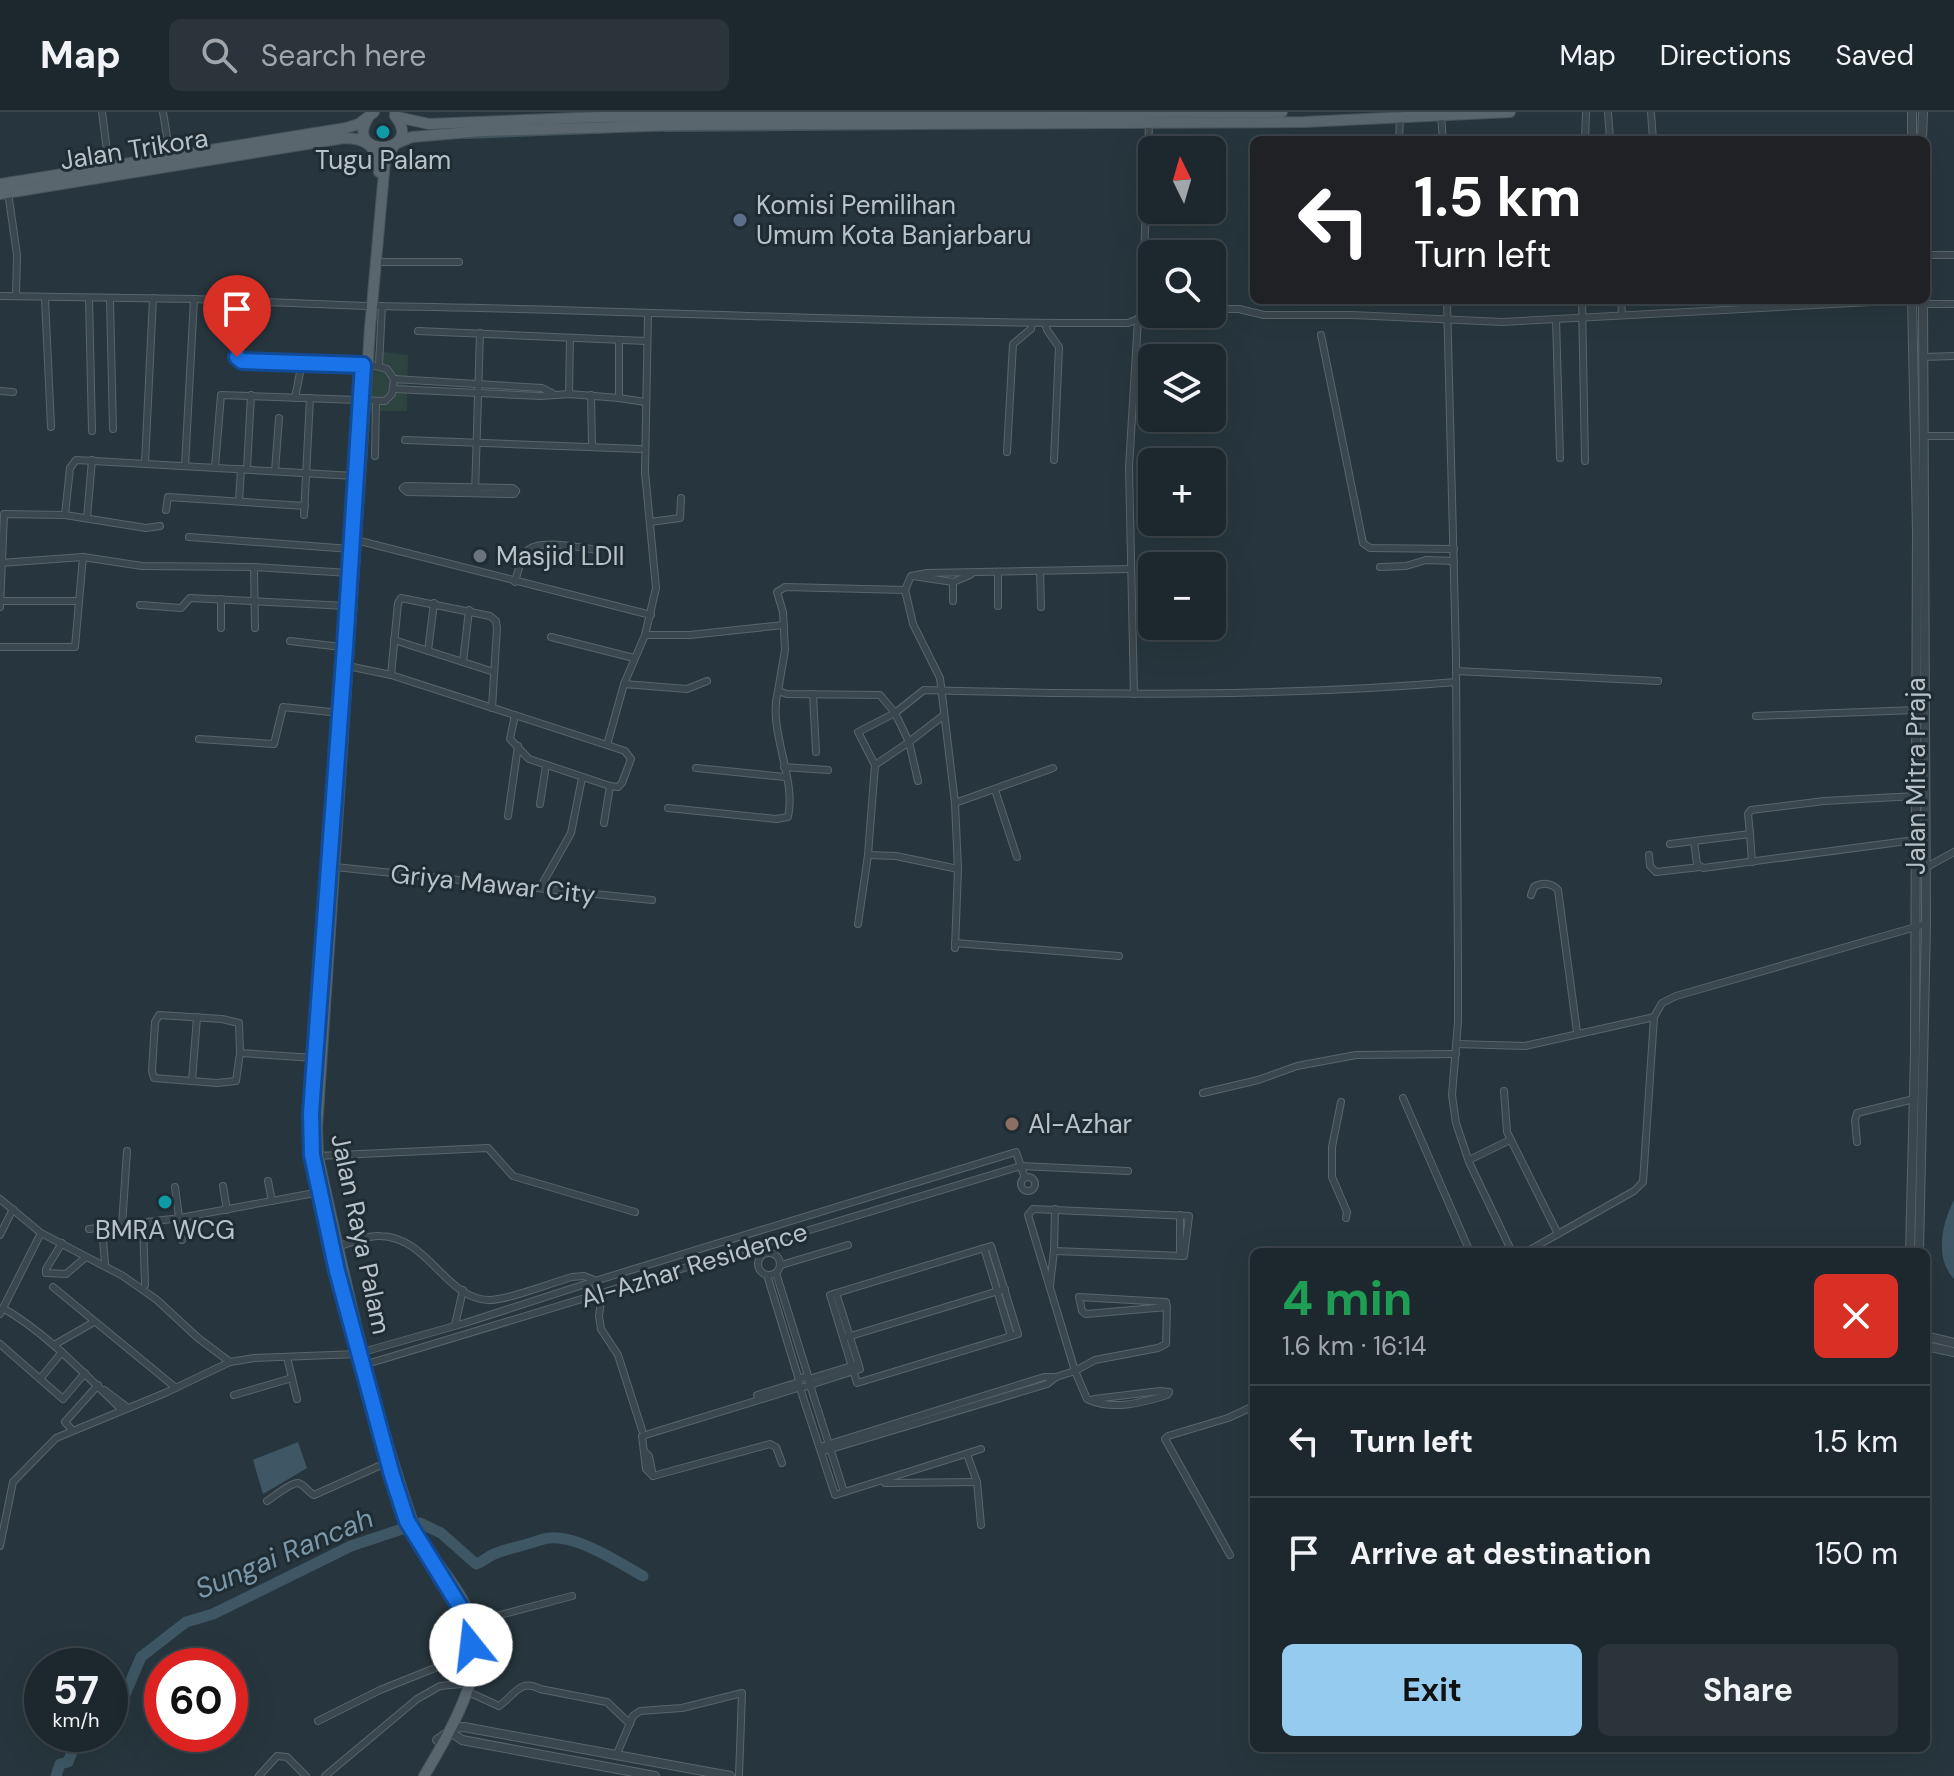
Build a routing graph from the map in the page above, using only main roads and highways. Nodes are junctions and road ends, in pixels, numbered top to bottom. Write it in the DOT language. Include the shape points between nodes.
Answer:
graph roads {
  1 [pos="1239,112"];
  2 [pos="1282,112"];
  3 [pos="1510,112"];
  4 [pos="374,113"];
  5 [pos="1062,113"];
  6 [pos="1131,113"];
  7 [pos="1467,113"];
  8 [pos="393,114"];
  9 [pos="600,115"];
  10 [pos="447,118"];
  11 [pos="853,120"];
  12 [pos="1157,120"];
  13 [pos="370,144"];
  14 [pos="395,144"];
  15 [pos="3,190"];
  16 [pos="373,306"];
  17 [pos="368,402"];
  18 [pos="354,545"];
  19 [pos="348,648"];
  20 [pos="344,690"];
  21 [pos="335,1247"];
  22 [pos="360,1353"];
  23 [pos="376,1409"];
  24 [pos="415,1530"];
  25 [pos="464,1688"];
  26 [pos="452,1716"];
  27 [pos="439,1744"];
  28 [pos="418,1776"];
  29 [pos="424,1776"];
  1 -- 2 [label="main road"];
  1 -- 12 [label="main road"];
  3 -- 7 [label="main road"];
  4 -- 13 [label="main road, Jalan Raya Palam" via="364,129"];
  4 -- 15 [label="main road, Jalan Trikora" via="346,128 109,166"];
  5 -- 6 [label="main road"];
  5 -- 11 [label="main road"];
  6 -- 12 [label="main road"];
  7 -- 12 [label="main road" via="1304,122"];
  8 -- 10 [label="main road" via="420,124"];
  8 -- 14 [label="main road, Jalan Raya Palam" via="401,134"];
  9 -- 10 [label="main road"];
  9 -- 11 [label="main road"];
  11 -- 12 [label="main road"];
  11 -- 14 [label="main road" via="528,129 420,135"];
  13 -- 14 [label="main road, Jalan Trikora"];
  13 -- 15 [label="main road, Jalan Trikora" via="352,138 308,143"];
  13 -- 16 [label="main road, Jalan Raya Palam" via="379,172"];
  14 -- 16 [label="main road, Jalan Raya Palam" via="385,161"];
  16 -- 17 [label="main road, Jalan Raya Palam"];
  17 -- 18 [label="main road, Jalan Raya Palam"];
  17 -- 18 [label="main road, Jalan Raya Palam" via="355,476"];
  18 -- 19 [label="main road, Jalan Raya Palam"];
  18 -- 19 [label="main road, Jalan Raya Palam"];
  19 -- 20 [label="main road, Jalan Raya Palam"];
  19 -- 20 [label="main road, Jalan Raya Palam"];
  20 -- 21 [label="main road, Jalan Raya Palam" via="317,1110 318,1156"];
  20 -- 21 [label="main road, Jalan Raya Palam" via="311,1141"];
  21 -- 22 [label="main road, Jalan Raya Palam"];
  22 -- 23 [label="main road, Jalan Raya Palam"];
  22 -- 23 [label="main road, Jalan Raya Palam"];
  23 -- 24 [label="main road, Jalan Raya Palam"];
  23 -- 24 [label="main road, Jalan Raya Palam" via="388,1462"];
  24 -- 25 [label="main road, Jalan Raya Palam" via="462,1610 470,1637"];
  24 -- 25 [label="main road, Jalan Raya Palam" via="461,1595 473,1622 476,1655"];
  25 -- 26 [label="main road, Jalan Raya Palam"];
  26 -- 27 [label="main road, Jalan Raya Palam"];
  26 -- 27 [label="main road, Jalan Raya Palam"];
  27 -- 28 [label="main road, Jalan Raya Palam"];
  27 -- 29 [label="main road, Jalan Raya Palam"];
}
